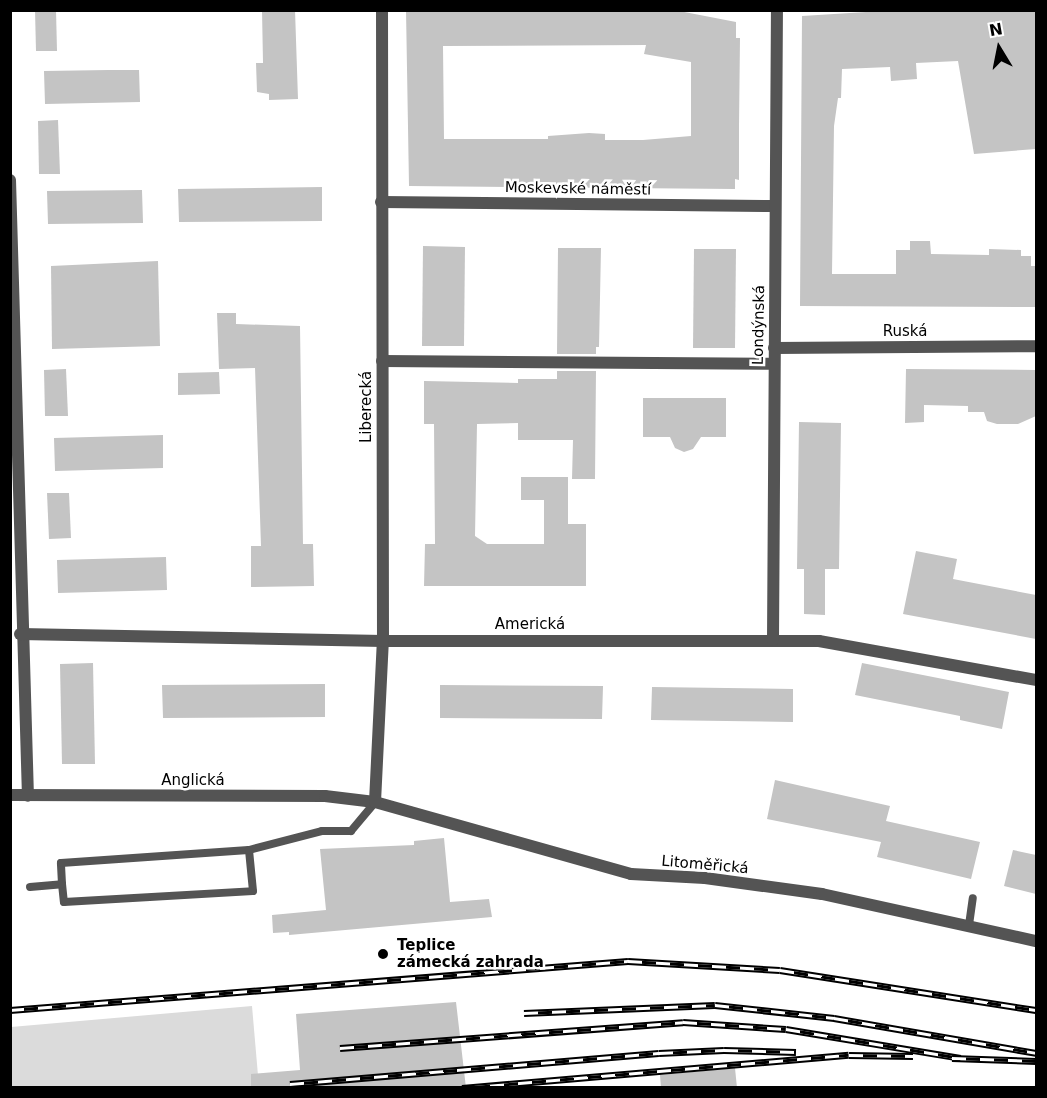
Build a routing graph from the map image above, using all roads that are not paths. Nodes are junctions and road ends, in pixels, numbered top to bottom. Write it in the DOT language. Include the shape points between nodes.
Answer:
graph roads {
  1 [pos="382,10"];
  2 [pos="777,10"];
  3 [pos="10,180"];
  4 [pos="381,202"];
  5 [pos="774,206"];
  6 [pos="1036,346"];
  7 [pos="774,348"];
  8 [pos="382,361"];
  9 [pos="773,364"];
  10 [pos="20,634"];
  11 [pos="773,640"];
  12 [pos="383,641"];
  13 [pos="1036,680"];
  14 [pos="10,795"];
  15 [pos="28,796"];
  16 [pos="375,802"];
  17 [pos="249,850"];
  18 [pos="62,884"];
  19 [pos="30,887"];
  20 [pos="973,898"];
  21 [pos="969,925"];
  22 [pos="1036,940"];
  1 -- 4 [label="street, Liberecká"];
  2 -- 5 [label="street, Londýnská"];
  3 -- 10 [label="street"];
  4 -- 5 [label="street, Moskevské náměstí"];
  4 -- 8 [label="street, Liberecká"];
  5 -- 7 [label="street, Londýnská"];
  6 -- 7 [label="street, Ruská"];
  7 -- 9 [label="street, Londýnská"];
  8 -- 9 [label="street"];
  8 -- 12 [label="street, Liberecká"];
  9 -- 11 [label="street, Londýnská"];
  10 -- 12 [label="street, Americká"];
  10 -- 15 [label="street"];
  11 -- 12 [label="street, Americká"];
  11 -- 13 [label="street, Americká" via="819,641"];
  12 -- 16 [label="street, Liberecká"];
  14 -- 15 [label="street, Anglická"];
  15 -- 16 [label="street, Anglická" via="325,796"];
  16 -- 17 [label="lane" via="351,831 322,831"];
  16 -- 21 [label="street, Litoměřická" via="631,874 705,878 822,894"];
  17 -- 18 [label="lane" via="61,863"];
  17 -- 18 [label="lane" via="253,891 64,902"];
  18 -- 19 [label="lane"];
  20 -- 21 [label="lane"];
  21 -- 22 [label="street, Litoměřická"];
}
